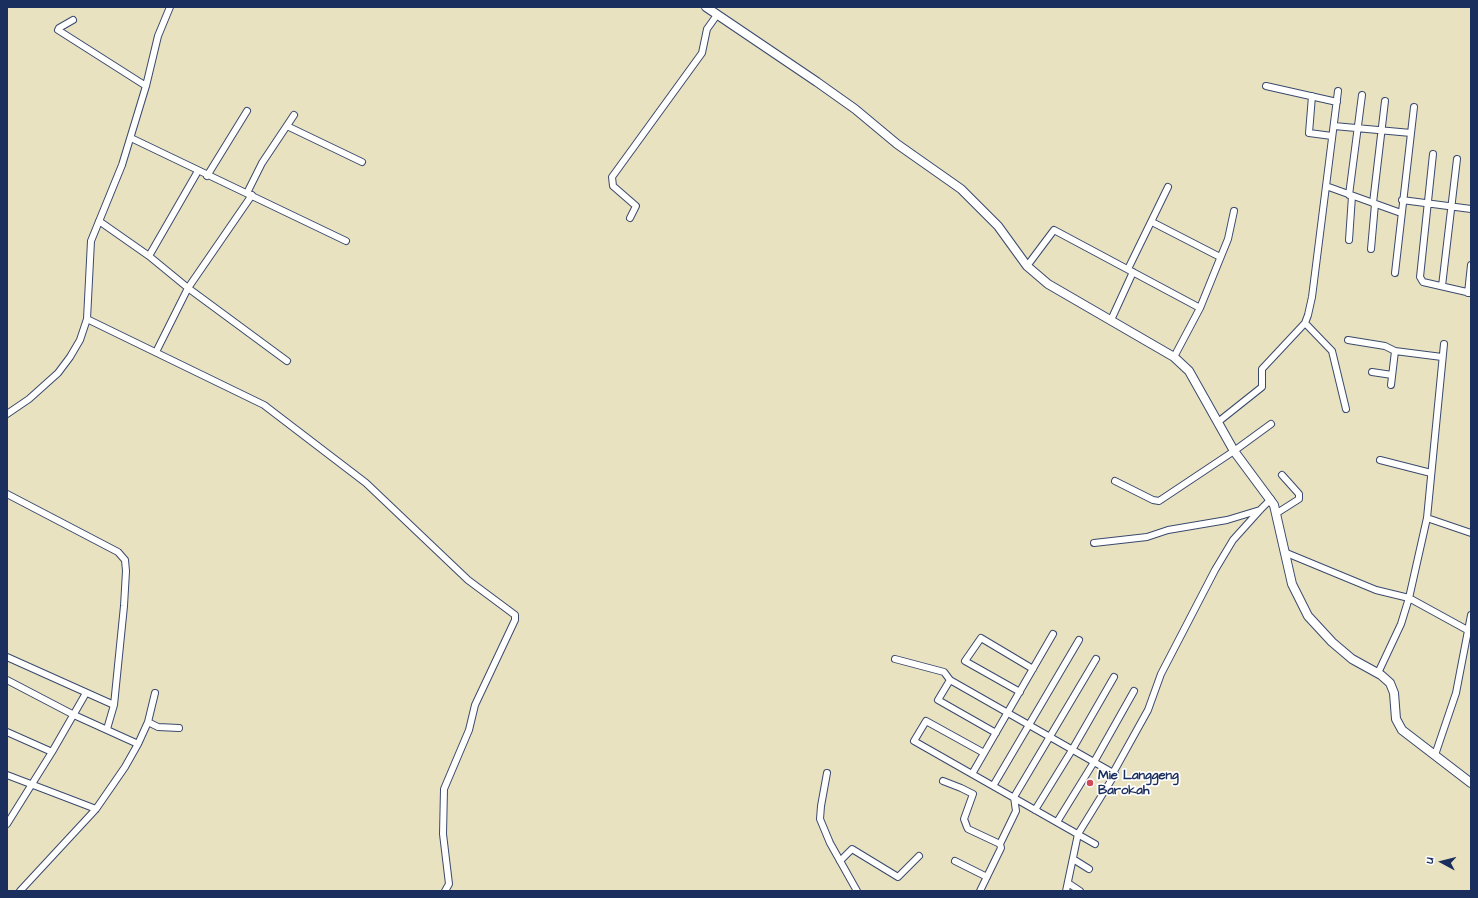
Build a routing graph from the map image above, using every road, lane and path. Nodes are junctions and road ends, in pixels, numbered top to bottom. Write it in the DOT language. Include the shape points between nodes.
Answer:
graph roads {
  1 [pos="170,7"];
  2 [pos="706,7"];
  3 [pos="717,14"];
  4 [pos="72,20"];
  5 [pos="146,86"];
  6 [pos="1266,86"];
  7 [pos="1338,91"];
  8 [pos="1362,94"];
  9 [pos="1312,96"];
  10 [pos="1385,101"];
  11 [pos="1337,102"];
  12 [pos="1414,107"];
  13 [pos="247,111"];
  14 [pos="294,115"];
  15 [pos="287,126"];
  16 [pos="1334,126"];
  17 [pos="1358,128"];
  18 [pos="1382,130"];
  19 [pos="1410,133"];
  20 [pos="1332,136"];
  21 [pos="131,138"];
  22 [pos="1433,154"];
  23 [pos="1457,159"];
  24 [pos="362,162"];
  25 [pos="198,171"];
  26 [pos="207,176"];
  27 [pos="1326,186"];
  28 [pos="1168,187"];
  29 [pos="250,194"];
  30 [pos="1351,195"];
  31 [pos="1402,200"];
  32 [pos="1374,204"];
  33 [pos="1427,204"];
  34 [pos="1451,207"];
  35 [pos="1471,209"];
  36 [pos="1234,211"];
  37 [pos="1401,213"];
  38 [pos="630,218"];
  39 [pos="99,220"];
  40 [pos="1152,222"];
  41 [pos="1349,240"];
  42 [pos="346,241"];
  43 [pos="1371,249"];
  44 [pos="149,256"];
  45 [pos="1220,257"];
  46 [pos="1471,265"];
  47 [pos="1027,266"];
  48 [pos="1130,270"];
  49 [pos="1394,273"];
  50 [pos="1442,286"];
  51 [pos="188,288"];
  52 [pos="1470,293"];
  53 [pos="1200,308"];
  54 [pos="87,318"];
  55 [pos="1111,320"];
  56 [pos="1305,323"];
  57 [pos="1348,340"];
  58 [pos="1444,344"];
  59 [pos="1395,351"];
  60 [pos="156,352"];
  61 [pos="1174,356"];
  62 [pos="1442,357"];
  63 [pos="287,361"];
  64 [pos="1372,372"];
  65 [pos="1392,375"];
  66 [pos="1391,385"];
  67 [pos="1346,408"];
  68 [pos="7,414"];
  69 [pos="1218,422"];
  70 [pos="1272,424"];
  71 [pos="1234,451"];
  72 [pos="1380,460"];
  73 [pos="1431,473"];
  74 [pos="1282,475"];
  75 [pos="1115,481"];
  76 [pos="7,494"];
  77 [pos="1271,499"];
  78 [pos="1260,510"];
  79 [pos="1277,513"];
  80 [pos="1426,518"];
  81 [pos="1471,533"];
  82 [pos="1094,543"];
  83 [pos="1284,552"];
  84 [pos="1409,598"];
  85 [pos="1471,615"];
  86 [pos="1470,631"];
  87 [pos="1053,634"];
  88 [pos="1079,640"];
  89 [pos="7,657"];
  90 [pos="895,659"];
  91 [pos="1096,659"];
  92 [pos="1033,669"];
  93 [pos="1378,673"];
  94 [pos="1114,677"];
  95 [pos="7,680"];
  96 [pos="950,680"];
  97 [pos="1134,691"];
  98 [pos="1020,692"];
  99 [pos="86,693"];
  100 [pos="155,693"];
  101 [pos="114,705"];
  102 [pos="1008,713"];
  103 [pos="74,715"];
  104 [pos="148,722"];
  105 [pos="1030,725"];
  106 [pos="179,728"];
  107 [pos="107,729"];
  108 [pos="7,732"];
  109 [pos="996,733"];
  110 [pos="1051,737"];
  111 [pos="138,744"];
  112 [pos="1072,750"];
  113 [pos="52,752"];
  114 [pos="984,753"];
  115 [pos="1435,755"];
  116 [pos="1094,762"];
  117 [pos="827,773"];
  118 [pos="1113,773"];
  119 [pos="972,774"];
  120 [pos="7,775"];
  121 [pos="943,782"];
  122 [pos="1471,782"];
  123 [pos="31,785"];
  124 [pos="993,786"];
  125 [pos="1014,797"];
  126 [pos="96,809"];
  127 [pos="1035,810"];
  128 [pos="1057,822"];
  129 [pos="7,824"];
  130 [pos="1078,834"];
  131 [pos="1000,844"];
  132 [pos="1095,844"];
  133 [pos="919,856"];
  134 [pos="1073,860"];
  135 [pos="840,861"];
  136 [pos="955,862"];
  137 [pos="1089,869"];
  138 [pos="987,877"];
  139 [pos="1068,883"];
  140 [pos="20,891"];
  141 [pos="445,891"];
  142 [pos="857,891"];
  143 [pos="980,891"];
  144 [pos="1066,891"];
  145 [pos="1080,891"];
  1 -- 5 [label="street" via="158,36"];
  2 -- 3 [label="main road"];
  3 -- 38 [label="street" via="707,28 702,52 612,177 613,186 636,206"];
  3 -- 47 [label="main road" via="836,96 897,144 961,189 994,222"];
  4 -- 5 [label="street" via="58,30"];
  5 -- 21 [label="street"];
  6 -- 9 [label="street"];
  7 -- 11 [label="street"];
  8 -- 17 [label="street"];
  9 -- 11 [label="street"];
  9 -- 20 [label="street" via="1309,133"];
  10 -- 18 [label="street"];
  11 -- 16 [label="street"];
  12 -- 19 [label="street"];
  13 -- 26 [label="street"];
  14 -- 15 [label="street"];
  15 -- 24 [label="street"];
  15 -- 29 [label="street" via="262,163"];
  16 -- 17 [label="street"];
  16 -- 20 [label="street"];
  17 -- 18 [label="street"];
  17 -- 30 [label="street"];
  18 -- 19 [label="street"];
  18 -- 32 [label="street"];
  19 -- 31 [label="street"];
  20 -- 27 [label="street"];
  21 -- 25 [label="street"];
  21 -- 39 [label="street"];
  22 -- 33 [label="street"];
  23 -- 34 [label="street"];
  25 -- 26 [label="street"];
  25 -- 44 [label="street"];
  26 -- 29 [label="street"];
  27 -- 30 [label="street"];
  27 -- 56 [label="street" via="1312,297"];
  28 -- 40 [label="street"];
  29 -- 42 [label="street"];
  29 -- 51 [label="street"];
  30 -- 32 [label="street"];
  30 -- 41 [label="street"];
  31 -- 33 [label="street"];
  31 -- 37 [label="street"];
  32 -- 37 [label="street"];
  32 -- 43 [label="street"];
  33 -- 34 [label="street"];
  33 -- 50 [label="street" via="1420,277 1423,282"];
  34 -- 35 [label="street"];
  34 -- 50 [label="street"];
  36 -- 45 [label="street" via="1228,239"];
  37 -- 49 [label="street"];
  39 -- 44 [label="street"];
  39 -- 54 [label="street" via="91,241"];
  40 -- 45 [label="street"];
  40 -- 48 [label="street"];
  44 -- 51 [label="street"];
  45 -- 53 [label="street"];
  46 -- 52 [label="street"];
  47 -- 48 [label="street" via="1054,230"];
  47 -- 55 [label="main road" via="1065,295"];
  48 -- 53 [label="street"];
  48 -- 55 [label="street"];
  50 -- 52 [label="street"];
  51 -- 60 [label="street"];
  51 -- 63 [label="street"];
  53 -- 61 [label="street"];
  54 -- 60 [label="street"];
  54 -- 68 [label="street" via="80,340 58,373 29,399"];
  55 -- 61 [label="main road"];
  56 -- 67 [label="street" via="1332,351"];
  56 -- 69 [label="street" via="1262,369 1262,387"];
  57 -- 59 [label="street" via="1386,346"];
  58 -- 62 [label="street"];
  59 -- 62 [label="street"];
  59 -- 65 [label="street"];
  60 -- 141 [label="street" via="264,406 366,483 468,580 515,615 515,620 475,705 469,730 444,789 443,834 449,884"];
  61 -- 69 [label="main road" via="1196,381"];
  62 -- 73 [label="street"];
  64 -- 65 [label="street"];
  65 -- 66 [label="street"];
  69 -- 71 [label="main road"];
  70 -- 71 [label="street"];
  71 -- 75 [label="street" via="1158,501"];
  71 -- 77 [label="main road"];
  72 -- 73 [label="street"];
  73 -- 80 [label="street"];
  74 -- 79 [label="street" via="1300,497 1298,501"];
  76 -- 101 [label="street" via="118,552 125,560 124,606"];
  77 -- 78 [label="street"];
  77 -- 79 [label="main road"];
  78 -- 82 [label="street" via="1227,520 1168,530 1147,537"];
  78 -- 118 [label="street" via="1233,540 1215,570 1161,674 1148,710"];
  79 -- 83 [label="main road"];
  80 -- 81 [label="street"];
  80 -- 84 [label="street"];
  83 -- 84 [label="street" via="1376,590"];
  83 -- 93 [label="main road" via="1296,595 1313,623 1352,658"];
  84 -- 86 [label="street"];
  84 -- 93 [label="street" via="1401,624"];
  85 -- 86 [label="street"];
  86 -- 115 [label="street" via="1456,693"];
  87 -- 92 [label="street"];
  88 -- 105 [label="street"];
  89 -- 99 [label="street"];
  90 -- 96 [label="street" via="944,672"];
  91 -- 110 [label="street"];
  92 -- 98 [label="street"];
  92 -- 98 [label="street" via="981,638 965,661"];
  93 -- 115 [label="main road" via="1392,686 1402,730"];
  94 -- 112 [label="street"];
  95 -- 103 [label="street"];
  96 -- 102 [label="street"];
  96 -- 109 [label="street" via="938,700"];
  97 -- 116 [label="street"];
  98 -- 102 [label="street"];
  99 -- 101 [label="street"];
  99 -- 103 [label="street"];
  100 -- 104 [label="street"];
  101 -- 107 [label="street"];
  102 -- 105 [label="street"];
  102 -- 109 [label="street"];
  103 -- 107 [label="street"];
  103 -- 113 [label="street"];
  104 -- 106 [label="street" via="158,727"];
  104 -- 111 [label="street"];
  105 -- 110 [label="street"];
  105 -- 124 [label="street"];
  107 -- 111 [label="street"];
  108 -- 113 [label="street"];
  109 -- 114 [label="street"];
  110 -- 112 [label="street"];
  110 -- 125 [label="street"];
  111 -- 126 [label="street"];
  112 -- 116 [label="street"];
  112 -- 127 [label="street"];
  113 -- 123 [label="street"];
  114 -- 119 [label="street"];
  114 -- 119 [label="street" via="926,722 914,741"];
  115 -- 122 [label="main road"];
  116 -- 118 [label="street"];
  116 -- 128 [label="street"];
  117 -- 135 [label="street" via="820,819"];
  118 -- 130 [label="street" via="1115,774"];
  119 -- 124 [label="street"];
  120 -- 123 [label="street"];
  121 -- 131 [label="street" via="973,794 964,820 967,826 973,832"];
  123 -- 126 [label="street"];
  123 -- 129 [label="street"];
  124 -- 125 [label="street"];
  125 -- 127 [label="street"];
  125 -- 131 [label="street" via="1016,811"];
  126 -- 140 [label="street"];
  127 -- 128 [label="street"];
  128 -- 130 [label="street"];
  130 -- 132 [label="street"];
  130 -- 134 [label="street"];
  131 -- 138 [label="street" via="1000,853"];
  133 -- 135 [label="street" via="901,876 896,877 852,849"];
  134 -- 137 [label="street"];
  134 -- 139 [label="street"];
  135 -- 142 [label="street"];
  136 -- 138 [label="street"];
  138 -- 143 [label="street"];
  139 -- 144 [label="street"];
  139 -- 145 [label="street"];
}
